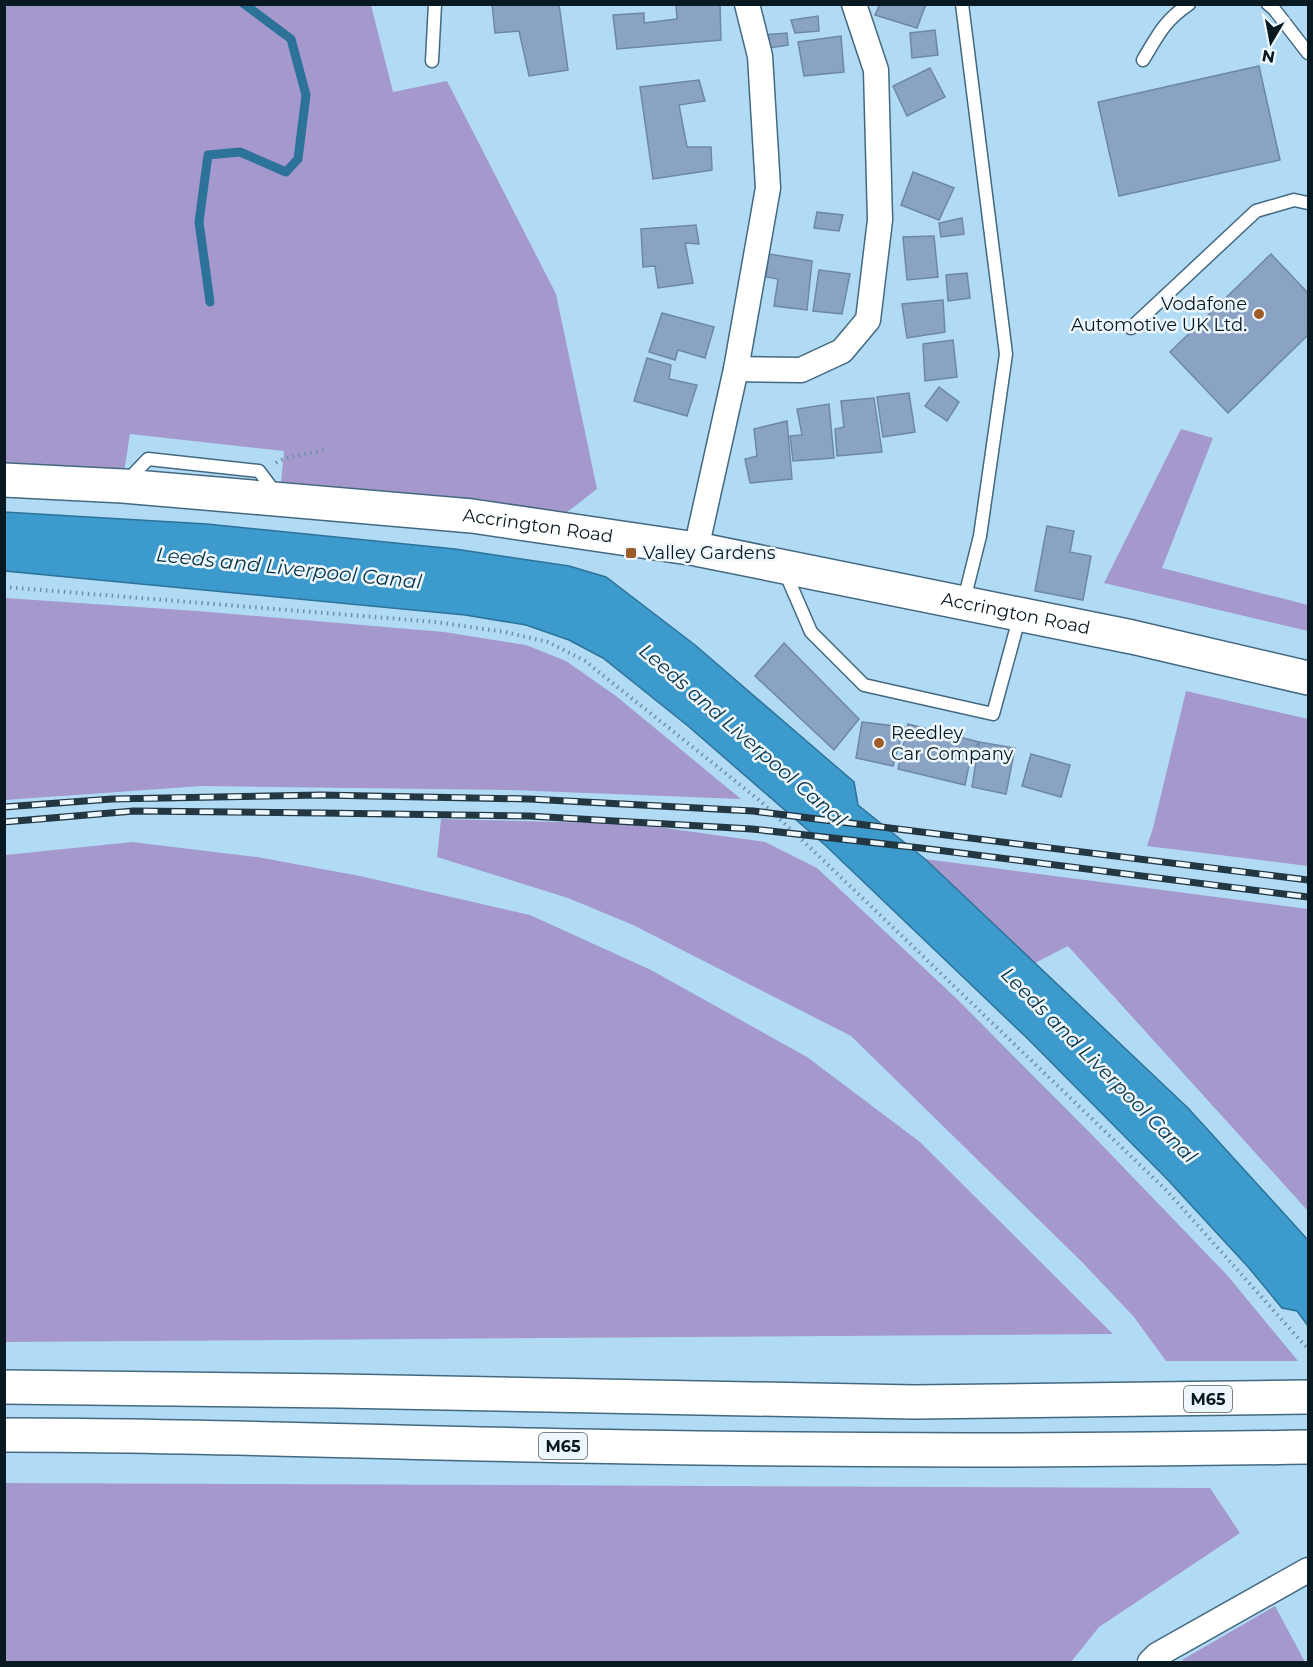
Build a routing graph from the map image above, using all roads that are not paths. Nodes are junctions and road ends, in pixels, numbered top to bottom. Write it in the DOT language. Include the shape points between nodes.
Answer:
graph roads {
  1 [pos="435,4"];
  2 [pos="747,4"];
  3 [pos="854,4"];
  4 [pos="962,4"];
  5 [pos="1189,4"];
  6 [pos="1268,4"];
  7 [pos="1308,54"];
  8 [pos="1143,60"];
  9 [pos="432,61"];
  10 [pos="1308,203"];
  11 [pos="1131,328"];
  12 [pos="736,369"];
  13 [pos="4,480"];
  14 [pos="123,486"];
  15 [pos="279,498"];
  16 [pos="696,549"];
  17 [pos="782,566"];
  18 [pos="963,602"];
  19 [pos="1021,614"];
  20 [pos="1308,678"];
  21 [pos="4,1387"];
  22 [pos="1308,1397"];
  23 [pos="4,1435"];
  24 [pos="1308,1447"];
  25 [pos="1308,1570"];
  26 [pos="1150,1662"];
  1 -- 9 [label="lane"];
  2 -- 12 [label="street" via="760,56 768,188"];
  3 -- 12 [label="street" via="876,70 880,220 868,320 842,351 801,370"];
  4 -- 18 [label="lane" via="1006,354 980,536"];
  5 -- 8 [label="lane" via="1172,15"];
  6 -- 7 [label="lane"];
  10 -- 11 [label="lane" via="1294,200 1256,211"];
  12 -- 16 [label="street"];
  13 -- 14 [label="highway, Accrington Road"];
  14 -- 15 [label="highway, Accrington Road"];
  14 -- 15 [label="lane" via="148,459 259,471"];
  15 -- 16 [label="highway, Accrington Road" via="472,516"];
  16 -- 17 [label="highway, Accrington Road"];
  17 -- 18 [label="highway, Accrington Road"];
  17 -- 19 [label="lane" via="811,632 864,685 993,714"];
  18 -- 19 [label="highway, Accrington Road"];
  19 -- 20 [label="highway, Accrington Road"];
  21 -- 22 [label="highway, M65" via="890,1402"];
  23 -- 24 [label="highway, M65" via="634,1447"];
  25 -- 26 [label="street"];
}
